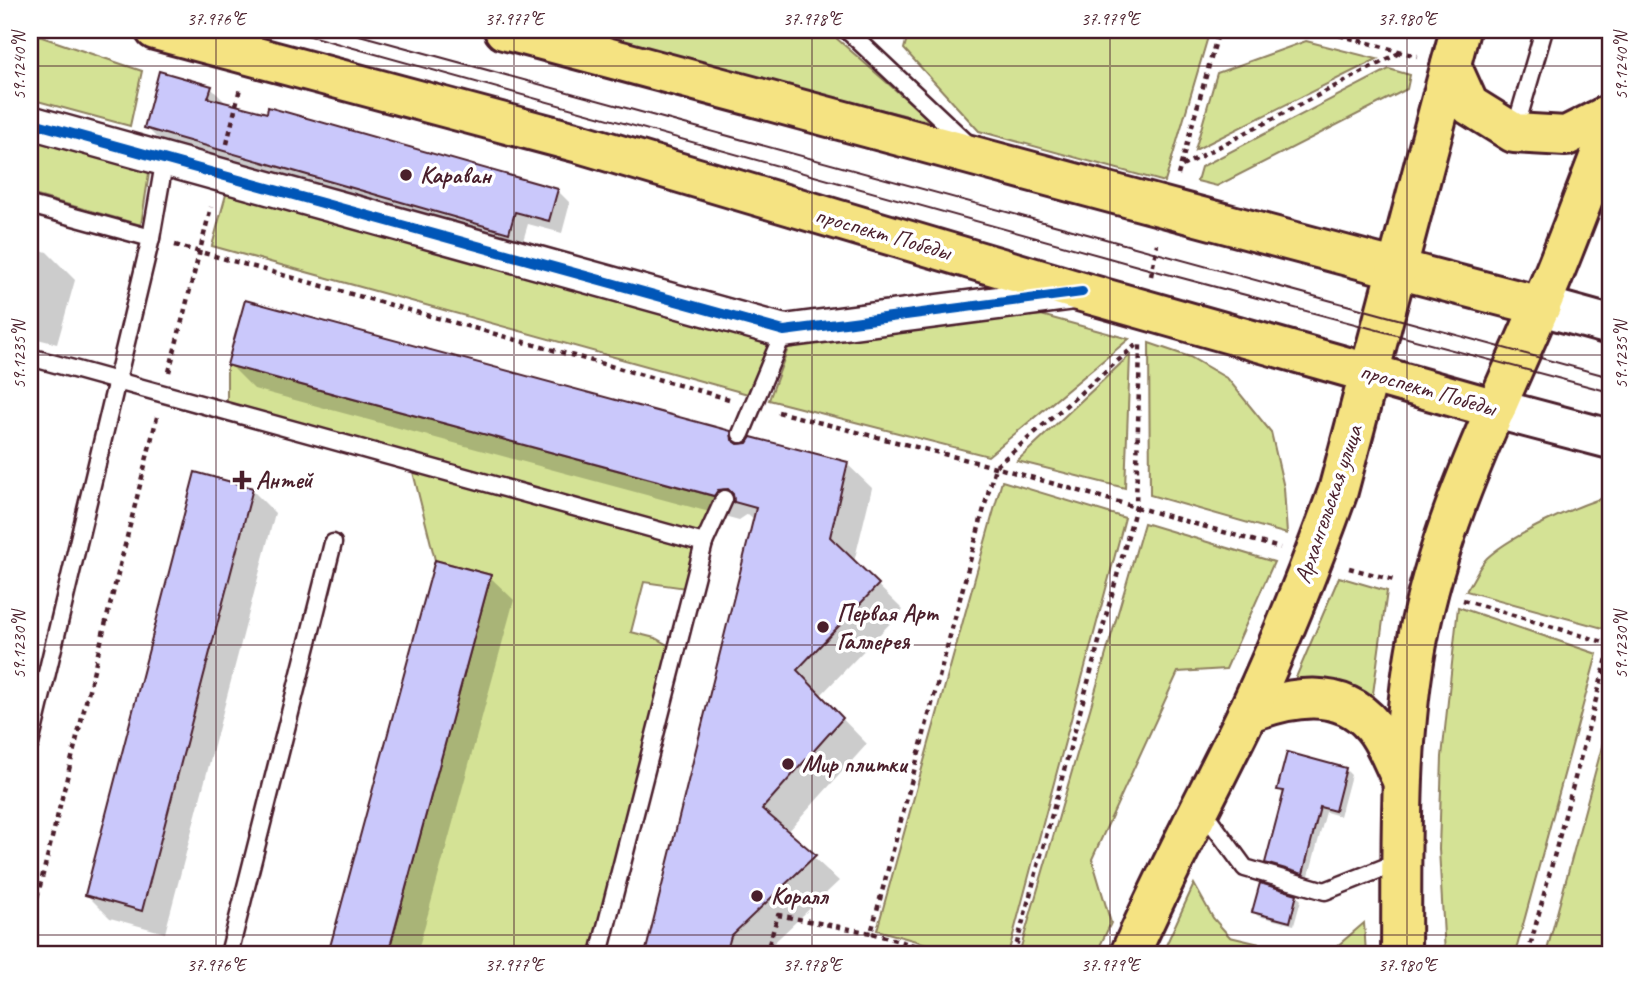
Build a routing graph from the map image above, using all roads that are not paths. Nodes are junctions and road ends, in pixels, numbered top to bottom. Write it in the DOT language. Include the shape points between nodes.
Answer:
graph roads {
  1 [pos="155,30"];
  2 [pos="505,30"];
  3 [pos="846,30"];
  4 [pos="1544,30"];
  5 [pos="1456,47"];
  6 [pos="1610,114"];
  7 [pos="30,121"];
  8 [pos="1610,129"];
  9 [pos="1514,133"];
  10 [pos="981,156"];
  11 [pos="165,158"];
  12 [pos="30,205"];
  13 [pos="151,238"];
  14 [pos="1397,270"];
  15 [pos="1082,292"];
  16 [pos="1541,306"];
  17 [pos="1610,325"];
  18 [pos="784,331"];
  19 [pos="30,357"];
  20 [pos="1370,373"];
  21 [pos="117,379"];
  22 [pos="1496,409"];
  23 [pos="741,434"];
  24 [pos="1610,439"];
  25 [pos="724,499"];
  26 [pos="333,542"];
  27 [pos="704,543"];
  28 [pos="1247,713"];
  29 [pos="30,744"];
  30 [pos="1402,780"];
  31 [pos="1200,806"];
  32 [pos="1402,861"];
  33 [pos="229,954"];
  34 [pos="599,954"];
  35 [pos="1130,954"];
  36 [pos="1401,954"];
  1 -- 15 [label="main road, проспект Победы" via="579,143"];
  2 -- 10 [label="main road"];
  3 -- 10 [label="lane"];
  4 -- 9 [label="lane"];
  5 -- 9 [label="main road" via="1469,104"];
  5 -- 14 [label="main road, Архангельская улица"];
  6 -- 9 [label="main road" via="1566,136"];
  7 -- 11 [label="street"];
  8 -- 16 [label="main road"];
  10 -- 14 [label="main road" via="1167,211"];
  11 -- 13 [label="lane"];
  11 -- 18 [label="street"];
  12 -- 13 [label="lane"];
  13 -- 21 [label="lane"];
  14 -- 16 [label="main road"];
  14 -- 20 [label="main road, Архангельская улица"];
  15 -- 18 [label="street"];
  15 -- 20 [label="main road, проспект Победы"];
  16 -- 17 [label="main road"];
  16 -- 22 [label="main road"];
  18 -- 23 [label="lane"];
  19 -- 21 [label="lane"];
  20 -- 22 [label="main road, проспект Победы"];
  20 -- 28 [label="main road, Архангельская улица" via="1338,491 1314,558"];
  21 -- 27 [label="lane"];
  21 -- 29 [label="lane"];
  22 -- 24 [label="main road, проспект Победы"];
  22 -- 30 [label="main road" via="1448,518 1429,590 1417,639"];
  25 -- 27 [label="lane"];
  26 -- 33 [label="lane"];
  27 -- 34 [label="lane"];
  28 -- 30 [label="main road" via="1303,696 1353,709 1374,727"];
  28 -- 31 [label="main road, Архангельская улица"];
  30 -- 32 [label="main road"];
  31 -- 32 [label="lane" via="1245,868 1325,891"];
  31 -- 35 [label="main road, Архангельская улица"];
  32 -- 36 [label="main road"];
}
